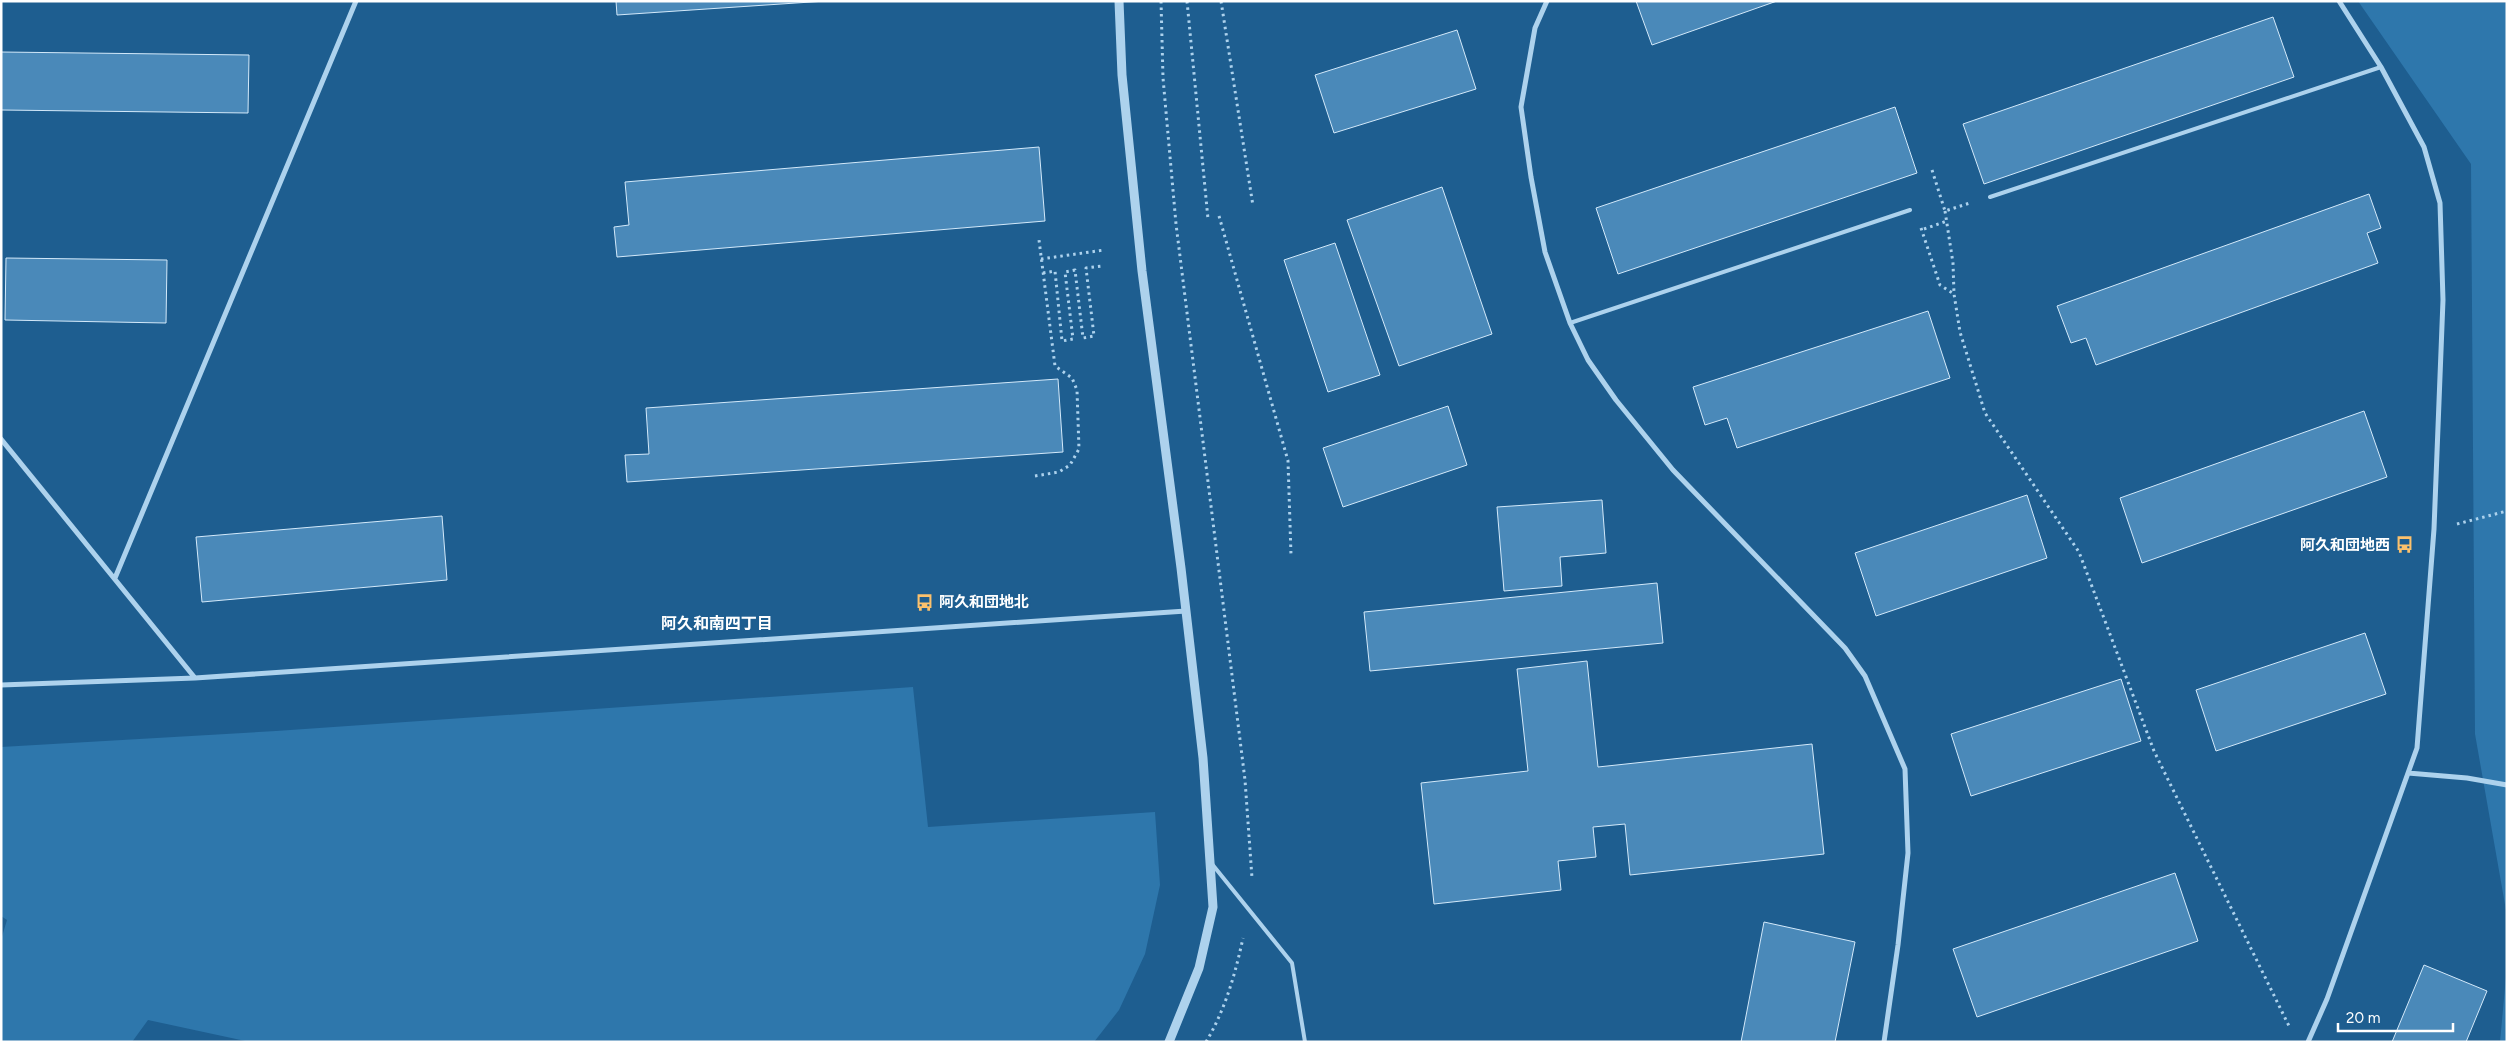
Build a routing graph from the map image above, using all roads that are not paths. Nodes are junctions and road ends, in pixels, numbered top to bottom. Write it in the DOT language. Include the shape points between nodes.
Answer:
graph roads {
  1 [pos="356,1"];
  2 [pos="1119,1"];
  3 [pos="1548,1"];
  4 [pos="2339,1"];
  5 [pos="2381,67"];
  6 [pos="1990,197"];
  7 [pos="1910,210"];
  8 [pos="1570,323"];
  9 [pos="1,439"];
  10 [pos="115,578"];
  11 [pos="1186,611"];
  12 [pos="195,678"];
  13 [pos="1,685"];
  14 [pos="2408,773"];
  15 [pos="2507,785"];
  16 [pos="1211,862"];
  17 [pos="1169,1042"];
  18 [pos="1305,1042"];
  19 [pos="1884,1042"];
  20 [pos="2308,1042"];
  1 -- 10 [label="street"];
  2 -- 11 [label="street" via="1122,74 1142,271"];
  3 -- 8 [label="street" via="1535,28 1521,107 1530,177 1545,252"];
  4 -- 5 [label="street"];
  5 -- 6 [label="lane"];
  5 -- 14 [label="street" via="2424,147 2440,204 2442,300 2434,529 2417,748"];
  7 -- 8 [label="lane"];
  8 -- 19 [label="street" via="1588,360 1672,470 1845,648 1865,676 1906,769 1908,853"];
  9 -- 10 [label="street"];
  10 -- 12 [label="street"];
  11 -- 12 [label="street"];
  11 -- 16 [label="street"];
  12 -- 13 [label="street"];
  14 -- 15 [label="street"];
  14 -- 20 [label="street" via="2327,999"];
  16 -- 17 [label="street" via="1213,907 1199,968"];
  16 -- 18 [label="lane" via="1292,963"];
}
